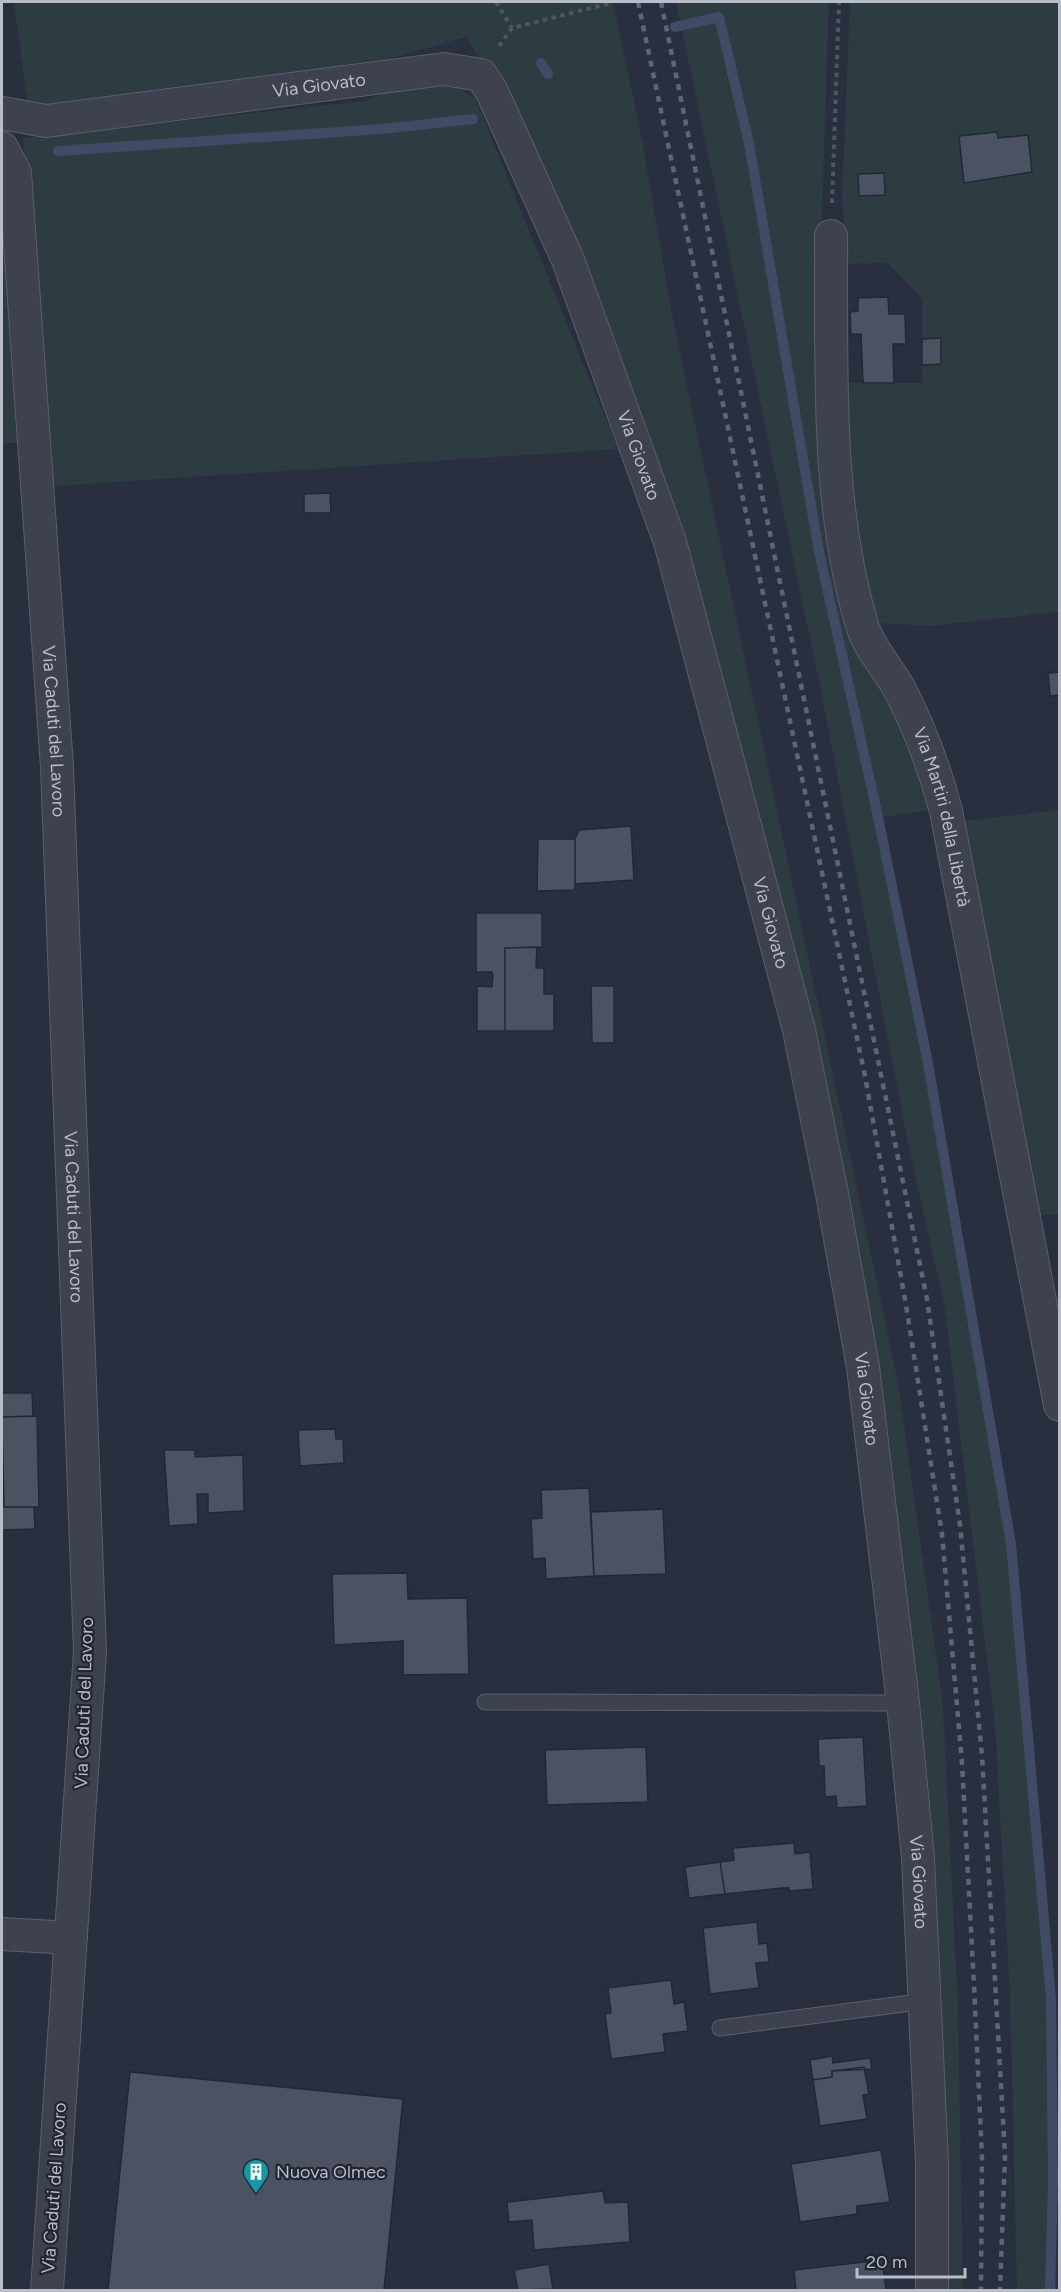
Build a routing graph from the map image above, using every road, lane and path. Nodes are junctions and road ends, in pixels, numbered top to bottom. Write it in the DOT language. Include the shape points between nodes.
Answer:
graph roads {
  1 [pos="496,2"];
  2 [pos="839,2"];
  3 [pos="611,3"];
  4 [pos="2,113"];
  5 [pos="2,148"];
  6 [pos="831,236"];
  7 [pos="1059,1405"];
  8 [pos="485,1702"];
  9 [pos="903,1703"];
  10 [pos="2,1934"];
  11 [pos="71,1938"];
  12 [pos="926,2001"];
  13 [pos="720,2028"];
  14 [pos="47,2290"];
  15 [pos="932,2290"];
  1 -- 3 [label="path" via="512,27"];
  2 -- 6 [label="path"];
  4 -- 9 [label="street, Via Giovato" via="46,121 444,69 481,75 492,92 568,260 670,542 796,1018 863,1367"];
  5 -- 11 [label="street, Via Caduti del Lavoro" via="15,173 57,767 90,1652"];
  6 -- 7 [label="street, Via Martiri della Libertà" via="833,415 842,546 862,629 900,690 932,759 946,811"];
  8 -- 9 [label="lane"];
  9 -- 12 [label="street, Via Giovato" via="918,1858"];
  10 -- 11 [label="street"];
  11 -- 14 [label="street, Via Caduti del Lavoro"];
  12 -- 13 [label="lane"];
  12 -- 15 [label="street, Via Giovato"];
}
